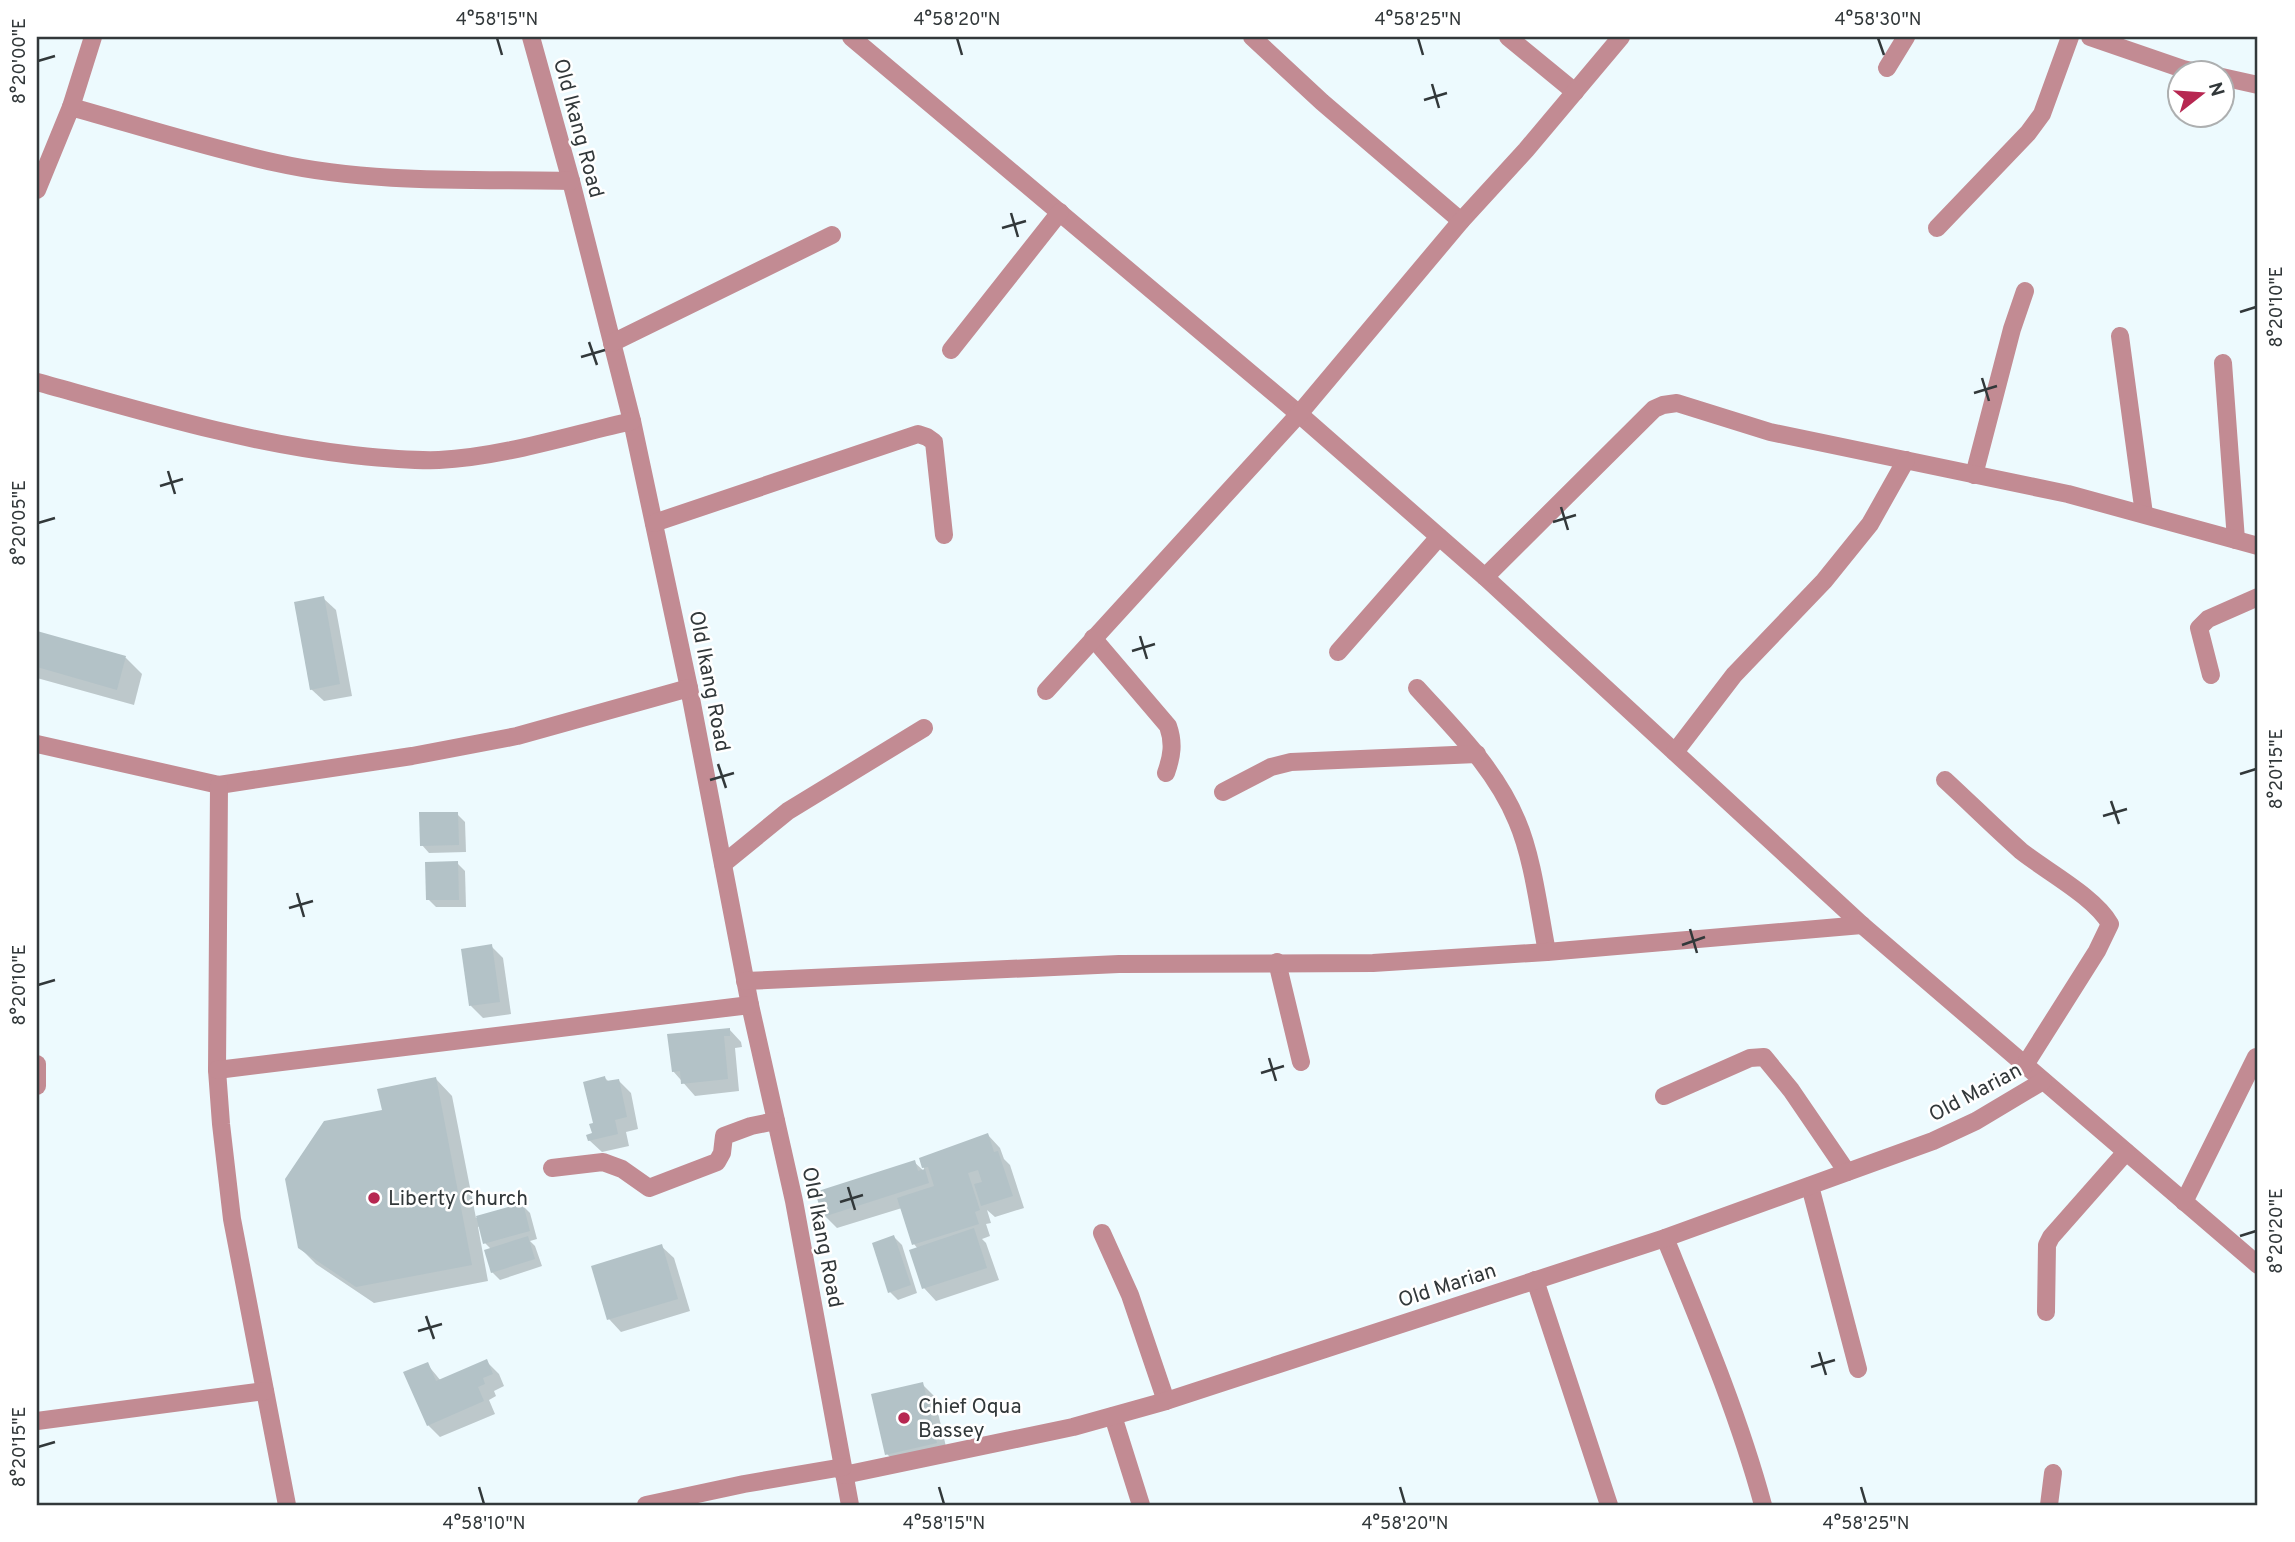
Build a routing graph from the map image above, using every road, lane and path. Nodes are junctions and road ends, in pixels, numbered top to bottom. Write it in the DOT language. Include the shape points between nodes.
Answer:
graph roads {
  1 [pos="93,37"];
  2 [pos="531,37"];
  3 [pos="851,37"];
  4 [pos="1252,37"];
  5 [pos="1508,37"];
  6 [pos="1621,37"];
  7 [pos="1906,37"];
  8 [pos="2070,37"];
  9 [pos="2090,37"];
  10 [pos="2166,63"];
  11 [pos="1888,68"];
  12 [pos="2236,80"];
  13 [pos="2258,85"];
  14 [pos="1574,92"];
  15 [pos="71,107"];
  16 [pos="571,181"];
  17 [pos="37,190"];
  18 [pos="1060,212"];
  19 [pos="1461,220"];
  20 [pos="1937,228"];
  21 [pos="832,235"];
  22 [pos="2025,291"];
  23 [pos="2120,336"];
  24 [pos="612,343"];
  25 [pos="951,350"];
  26 [pos="2223,363"];
  27 [pos="37,382"];
  28 [pos="1299,414"];
  29 [pos="632,421"];
  30 [pos="1906,460"];
  31 [pos="1974,475"];
  32 [pos="2144,514"];
  33 [pos="654,523"];
  34 [pos="944,535"];
  35 [pos="1439,537"];
  36 [pos="2236,540"];
  37 [pos="2258,545"];
  38 [pos="1485,577"];
  39 [pos="2258,597"];
  40 [pos="1093,638"];
  41 [pos="1338,652"];
  42 [pos="2211,675"];
  43 [pos="689,688"];
  44 [pos="1417,688"];
  45 [pos="1046,691"];
  46 [pos="924,728"];
  47 [pos="37,744"];
  48 [pos="1675,752"];
  49 [pos="1477,754"];
  50 [pos="1166,772"];
  51 [pos="1945,780"];
  52 [pos="219,785"];
  53 [pos="1223,792"];
  54 [pos="723,864"];
  55 [pos="1862,925"];
  56 [pos="1547,952"];
  57 [pos="1277,962"];
  58 [pos="745,981"];
  59 [pos="750,1005"];
  60 [pos="2256,1057"];
  61 [pos="1301,1062"];
  62 [pos="37,1064"];
  63 [pos="2025,1065"];
  64 [pos="217,1070"];
  65 [pos="2043,1080"];
  66 [pos="37,1086"];
  67 [pos="1664,1096"];
  68 [pos="776,1121"];
  69 [pos="2126,1152"];
  70 [pos="552,1168"];
  71 [pos="1847,1172"];
  72 [pos="1810,1186"];
  73 [pos="2184,1202"];
  74 [pos="1102,1233"];
  75 [pos="1665,1238"];
  76 [pos="2258,1265"];
  77 [pos="1535,1280"];
  78 [pos="2046,1312"];
  79 [pos="1858,1369"];
  80 [pos="265,1391"];
  81 [pos="1166,1401"];
  82 [pos="1113,1416"];
  83 [pos="37,1421"];
  84 [pos="843,1471"];
  85 [pos="2053,1473"];
  86 [pos="287,1505"];
  87 [pos="646,1505"];
  88 [pos="850,1505"];
  89 [pos="1141,1505"];
  90 [pos="1609,1505"];
  91 [pos="1763,1505"];
  92 [pos="2049,1505"];
  1 -- 15 [label="street"];
  2 -- 16 [label="street, Old Ikang Road"];
  3 -- 18 [label="street"];
  4 -- 19 [label="street"];
  5 -- 14 [label="street"];
  6 -- 14 [label="street"];
  7 -- 11 [label="street"];
  8 -- 20 [label="street" via="2042,114"];
  9 -- 10 [label="street"];
  12 -- 13 [label="street"];
  14 -- 19 [label="street"];
  15 -- 16 [label="street" via="315,169 419,178"];
  15 -- 17 [label="street"];
  16 -- 24 [label="street, Old Ikang Road"];
  18 -- 25 [label="street"];
  18 -- 28 [label="street"];
  19 -- 28 [label="street"];
  21 -- 24 [label="street"];
  22 -- 31 [label="street"];
  23 -- 32 [label="street"];
  24 -- 29 [label="street, Old Ikang Road"];
  26 -- 36 [label="street"];
  27 -- 29 [label="street" via="231,435 390,459 439,460 491,453"];
  28 -- 35 [label="street"];
  28 -- 40 [label="street"];
  29 -- 33 [label="street, Old Ikang Road"];
  30 -- 31 [label="street"];
  30 -- 38 [label="street" via="1770,432 1677,403 1663,404"];
  30 -- 48 [label="street" via="1870,524 1824,581 1734,674"];
  31 -- 32 [label="street"];
  32 -- 36 [label="street"];
  33 -- 34 [label="street" via="918,434 934,442"];
  33 -- 43 [label="street, Old Ikang Road"];
  35 -- 38 [label="street"];
  35 -- 41 [label="street"];
  36 -- 37 [label="street"];
  38 -- 48 [label="street"];
  39 -- 42 [label="street" via="2208,619 2199,628"];
  40 -- 45 [label="street"];
  40 -- 50 [label="street" via="1168,726 1173,738"];
  43 -- 52 [label="street" via="517,736"];
  43 -- 54 [label="street, Old Ikang Road"];
  44 -- 49 [label="street"];
  46 -- 54 [label="street" via="788,811"];
  47 -- 52 [label="street"];
  48 -- 55 [label="street"];
  49 -- 53 [label="street" via="1292,762 1271,767"];
  49 -- 56 [label="street" via="1518,823"];
  51 -- 63 [label="street" via="2110,924"];
  52 -- 64 [label="street"];
  54 -- 58 [label="street, Old Ikang Road"];
  55 -- 56 [label="street"];
  55 -- 63 [label="street"];
  56 -- 57 [label="street" via="1373,963"];
  57 -- 58 [label="street" via="1119,964"];
  57 -- 61 [label="street"];
  58 -- 59 [label="street, Old Ikang Road"];
  59 -- 64 [label="street"];
  59 -- 68 [label="street, Old Ikang Road"];
  60 -- 73 [label="street"];
  62 -- 66 [label="street"];
  63 -- 65 [label="street"];
  64 -- 80 [label="street" via="232,1219"];
  65 -- 69 [label="street"];
  65 -- 71 [label="street, Old Marian" via="1976,1121"];
  67 -- 71 [label="street" via="1750,1058 1764,1057"];
  68 -- 70 [label="street" via="724,1136 718,1162 649,1188 603,1162"];
  68 -- 84 [label="street, Old Ikang Road"];
  69 -- 73 [label="street"];
  69 -- 78 [label="street" via="2051,1237"];
  71 -- 72 [label="street, Old Marian"];
  72 -- 75 [label="street, Old Marian"];
  72 -- 79 [label="street"];
  73 -- 76 [label="street"];
  74 -- 81 [label="street" via="1130,1294"];
  75 -- 77 [label="street, Old Marian"];
  75 -- 91 [label="street" via="1726,1390"];
  77 -- 81 [label="street, Old Marian"];
  77 -- 90 [label="street"];
  80 -- 83 [label="street"];
  80 -- 86 [label="street"];
  81 -- 82 [label="street, Old Marian"];
  82 -- 84 [label="street, Old Marian"];
  82 -- 89 [label="street"];
  84 -- 87 [label="street, Old Marian" via="744,1484"];
  84 -- 88 [label="street, Old Ikang Road"];
  85 -- 92 [label="street"];
}
